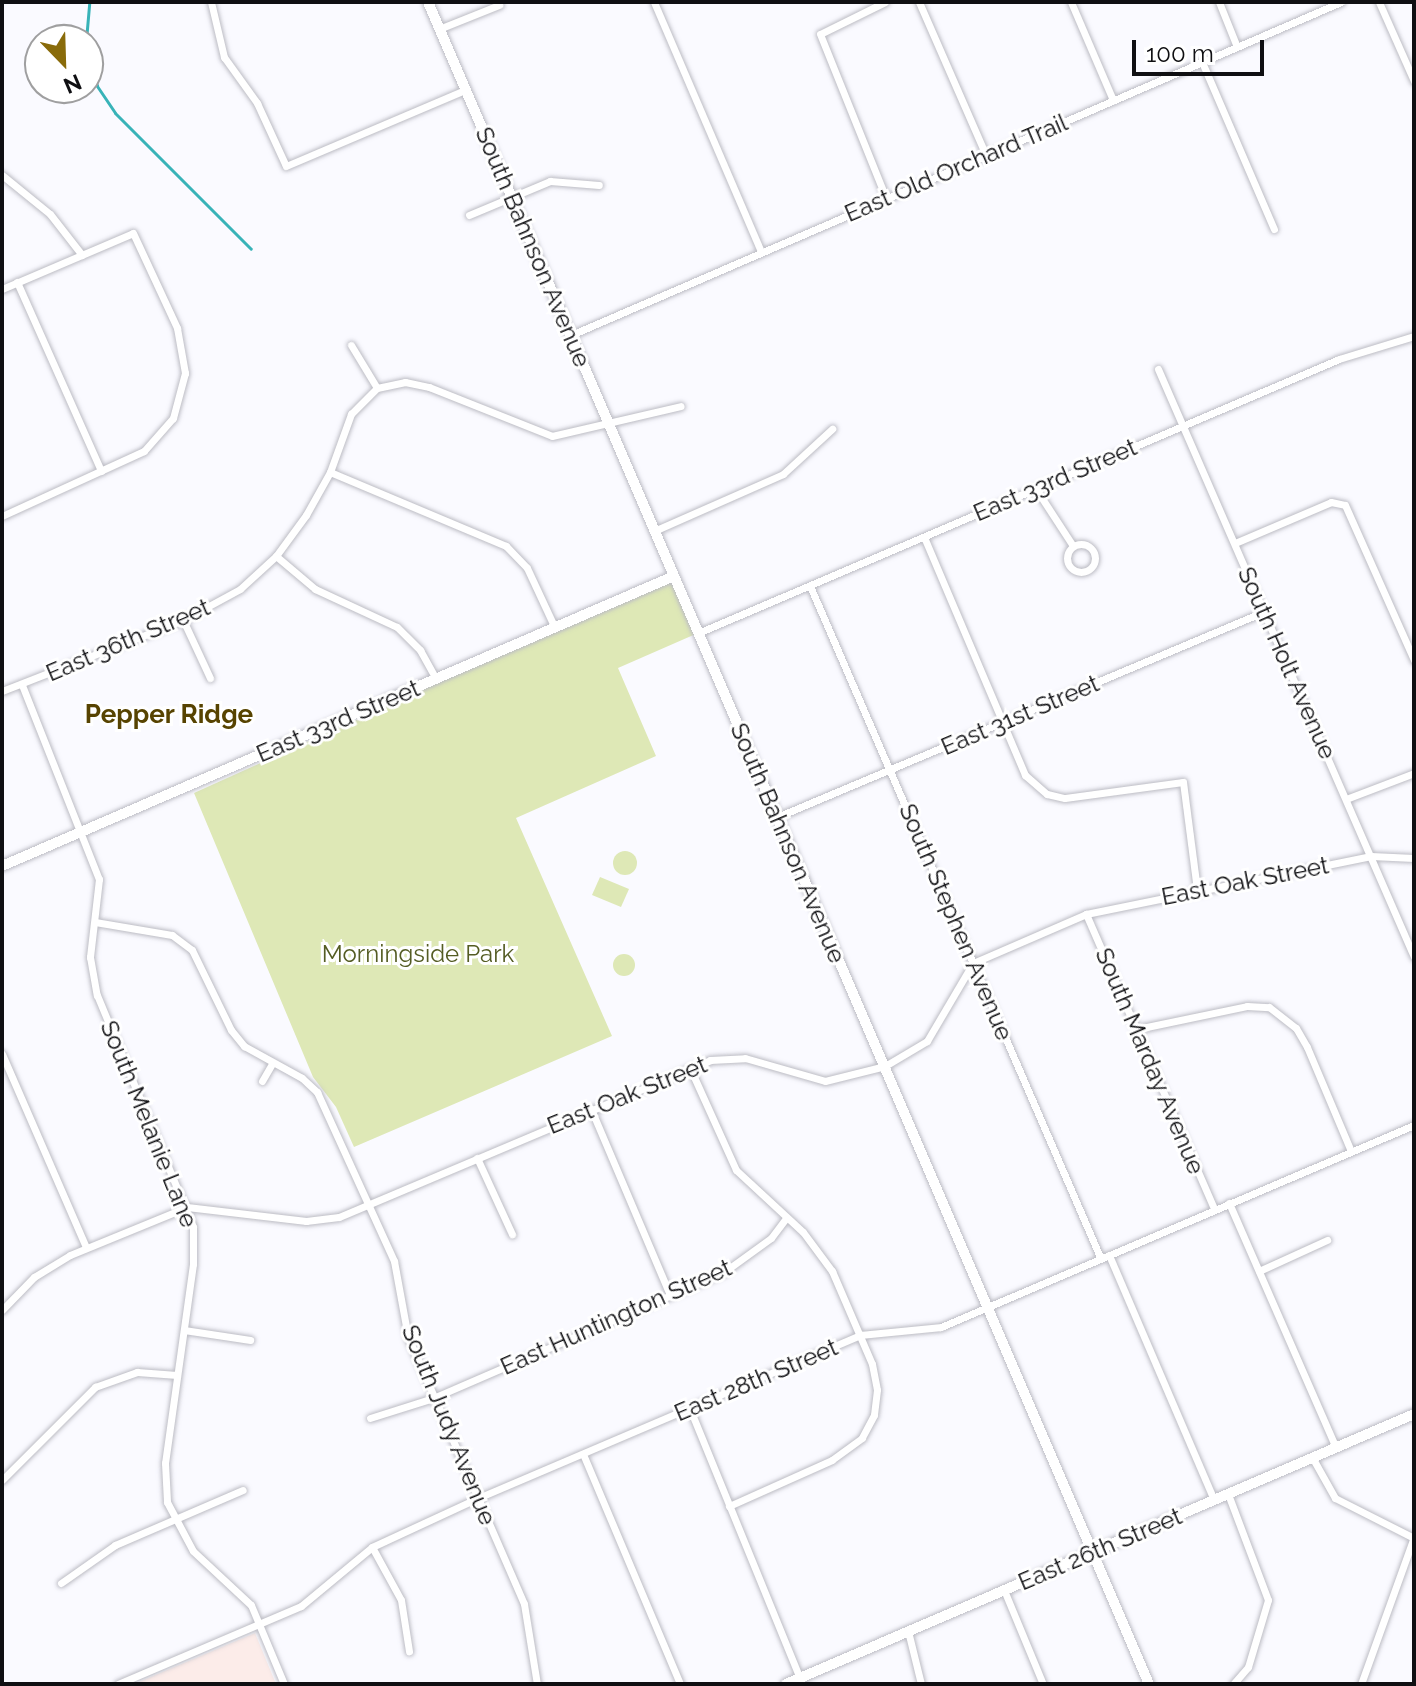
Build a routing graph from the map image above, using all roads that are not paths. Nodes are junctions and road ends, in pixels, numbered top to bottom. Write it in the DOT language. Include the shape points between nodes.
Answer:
graph roads {
  1 [pos="211,2"];
  2 [pos="428,2"];
  3 [pos="654,2"];
  4 [pos="885,2"];
  5 [pos="919,2"];
  6 [pos="1071,2"];
  7 [pos="1219,2"];
  8 [pos="1341,2"];
  9 [pos="1379,2"];
  10 [pos="499,5"];
  11 [pos="439,29"];
  12 [pos="1237,47"];
  13 [pos="1202,62"];
  14 [pos="1414,81"];
  15 [pos="465,90"];
  16 [pos="1113,100"];
  17 [pos="986,155"];
  18 [pos="2,175"];
  19 [pos="599,185"];
  20 [pos="511,196"];
  21 [pos="886,198"];
  22 [pos="469,215"];
  23 [pos="1274,229"];
  24 [pos="761,252"];
  25 [pos="82,255"];
  26 [pos="17,282"];
  27 [pos="2,289"];
  28 [pos="571,335"];
  29 [pos="1414,336"];
  30 [pos="351,345"];
  31 [pos="1158,369"];
  32 [pos="377,388"];
  33 [pos="681,406"];
  34 [pos="608,422"];
  35 [pos="1182,426"];
  36 [pos="832,429"];
  37 [pos="101,471"];
  38 [pos="330,472"];
  39 [pos="1036,489"];
  40 [pos="2,516"];
  41 [pos="654,531"];
  42 [pos="924,537"];
  43 [pos="1235,543"];
  44 [pos="1073,546"];
  45 [pos="276,556"];
  46 [pos="674,576"];
  47 [pos="810,586"];
  48 [pos="1263,612"];
  49 [pos="183,620"];
  50 [pos="555,628"];
  51 [pos="698,633"];
  52 [pos="1414,660"];
  53 [pos="210,678"];
  54 [pos="436,679"];
  55 [pos="22,685"];
  56 [pos="2,691"];
  57 [pos="1004,722"];
  58 [pos="891,770"];
  59 [pos="1414,773"];
  60 [pos="1346,799"];
  61 [pos="777,817"];
  62 [pos="83,831"];
  63 [pos="1371,856"];
  64 [pos="1414,858"];
  65 [pos="2,866"];
  66 [pos="1197,890"];
  67 [pos="1086,914"];
  68 [pos="95,922"];
  69 [pos="1414,957"];
  70 [pos="973,963"];
  71 [pos="1137,1029"];
  72 [pos="2,1054"];
  73 [pos="272,1064"];
  74 [pos="885,1066"];
  75 [pos="690,1068"];
  76 [pos="262,1081"];
  77 [pos="591,1109"];
  78 [pos="1414,1125"];
  79 [pos="1351,1151"];
  80 [pos="477,1158"];
  81 [pos="1229,1203"];
  82 [pos="367,1205"];
  83 [pos="187,1207"];
  84 [pos="1214,1209"];
  85 [pos="786,1218"];
  86 [pos="512,1234"];
  87 [pos="1327,1240"];
  88 [pos="86,1247"];
  89 [pos="1105,1257"];
  90 [pos="1259,1271"];
  91 [pos="670,1295"];
  92 [pos="4,1305"];
  93 [pos="989,1308"];
  94 [pos="184,1330"];
  95 [pos="861,1335"];
  96 [pos="250,1340"];
  97 [pos="177,1375"];
  98 [pos="433,1398"];
  99 [pos="690,1409"];
  100 [pos="1414,1414"];
  101 [pos="370,1418"];
  102 [pos="1336,1448"];
  103 [pos="583,1454"];
  104 [pos="1312,1457"];
  105 [pos="2,1480"];
  106 [pos="243,1490"];
  107 [pos="1228,1494"];
  108 [pos="478,1498"];
  109 [pos="1214,1500"];
  110 [pos="729,1506"];
  111 [pos="173,1518"];
  112 [pos="1413,1537"];
  113 [pos="372,1547"];
  114 [pos="1092,1552"];
  115 [pos="61,1583"];
  116 [pos="1004,1590"];
  117 [pos="259,1624"];
  118 [pos="908,1631"];
  119 [pos="409,1651"];
  120 [pos="802,1681"];
  121 [pos="118,1684"];
  122 [pos="284,1684"];
  123 [pos="537,1684"];
  124 [pos="680,1684"];
  125 [pos="786,1684"];
  126 [pos="921,1684"];
  127 [pos="1043,1684"];
  128 [pos="1149,1684"];
  129 [pos="1233,1684"];
  130 [pos="1361,1684"];
  1 -- 15 [label="street" via="224,57 257,103 286,166"];
  2 -- 11 [label="street, South Bahnson Avenue"];
  3 -- 24 [label="street"];
  4 -- 21 [label="street" via="820,34"];
  5 -- 17 [label="street"];
  6 -- 16 [label="street"];
  7 -- 12 [label="street"];
  8 -- 12 [label="street, East Old Orchard Trail"];
  9 -- 14 [label="street"];
  10 -- 11 [label="street"];
  11 -- 15 [label="street, South Bahnson Avenue"];
  12 -- 13 [label="street, East Old Orchard Trail"];
  13 -- 16 [label="street, East Old Orchard Trail"];
  13 -- 23 [label="street"];
  15 -- 20 [label="street, South Bahnson Avenue"];
  16 -- 17 [label="street, East Old Orchard Trail"];
  17 -- 21 [label="street, East Old Orchard Trail"];
  18 -- 25 [label="street" via="50,214"];
  19 -- 20 [label="street" via="564,179"];
  20 -- 22 [label="street"];
  20 -- 28 [label="street, South Bahnson Avenue"];
  21 -- 24 [label="street, East Old Orchard Trail"];
  24 -- 28 [label="street, East Old Orchard Trail"];
  25 -- 26 [label="street"];
  25 -- 37 [label="street" via="133,233 177,328 185,373 173,418 159,437 144,451"];
  26 -- 27 [label="street"];
  26 -- 37 [label="street"];
  28 -- 34 [label="street, South Bahnson Avenue"];
  29 -- 35 [label="street, East 33rd Street" via="1339,359"];
  30 -- 32 [label="street"];
  31 -- 35 [label="street, South Holt Avenue"];
  32 -- 34 [label="street" via="405,382 429,387 539,434 565,436"];
  32 -- 38 [label="street, East 36th Street" via="351,414"];
  33 -- 34 [label="street"];
  34 -- 41 [label="street, South Bahnson Avenue"];
  35 -- 39 [label="street, East 33rd Street"];
  35 -- 43 [label="street, South Holt Avenue"];
  36 -- 41 [label="street" via="783,474"];
  37 -- 40 [label="street"];
  38 -- 45 [label="street, East 36th Street"];
  38 -- 50 [label="street" via="506,546 527,568"];
  39 -- 42 [label="street, East 33rd Street"];
  39 -- 44 [label="street"];
  41 -- 46 [label="street, South Bahnson Avenue"];
  42 -- 47 [label="street, East 33rd Street"];
  42 -- 57 [label="street"];
  43 -- 48 [label="street, South Holt Avenue"];
  43 -- 52 [label="street" via="1331,502 1345,505"];
  44 -- 44 [label="street" via="1067,563 1086,572 1093,566 1094,552 1087,545"];
  45 -- 49 [label="street, East 36th Street" via="240,589"];
  45 -- 54 [label="street" via="315,589 397,627 420,650"];
  46 -- 50 [label="street, East 33rd Street"];
  46 -- 51 [label="street, South Bahnson Avenue"];
  47 -- 51 [label="street, East 33rd Street"];
  47 -- 58 [label="street, South Stephen Avenue"];
  48 -- 57 [label="street, East 31st Street"];
  48 -- 60 [label="street, South Holt Avenue"];
  49 -- 53 [label="street"];
  49 -- 55 [label="street, East 36th Street"];
  50 -- 54 [label="street, East 33rd Street"];
  51 -- 61 [label="street, South Bahnson Avenue"];
  54 -- 62 [label="street, East 33rd Street"];
  55 -- 56 [label="street, East 36th Street"];
  55 -- 62 [label="street, South Melanie Lane"];
  57 -- 58 [label="street, East 31st Street"];
  57 -- 66 [label="street" via="1025,775 1047,794 1065,798 1183,782"];
  58 -- 61 [label="street, East 31st Street"];
  58 -- 70 [label="street, South Stephen Avenue"];
  59 -- 60 [label="street"];
  60 -- 63 [label="street, South Holt Avenue"];
  61 -- 74 [label="street, South Bahnson Avenue"];
  62 -- 65 [label="street, East 33rd Street"];
  62 -- 68 [label="street, South Melanie Lane" via="99,879"];
  63 -- 64 [label="street, East Oak Street"];
  63 -- 66 [label="street, East Oak Street"];
  63 -- 69 [label="street, South Holt Avenue"];
  66 -- 67 [label="street, East Oak Street"];
  67 -- 70 [label="street, East Oak Street"];
  67 -- 71 [label="street, South Marday Avenue"];
  68 -- 73 [label="street, South Judy Avenue" via="172,935 192,950 231,1030"];
  68 -- 83 [label="street, South Melanie Lane" via="90,957 97,995"];
  70 -- 74 [label="street, East Oak Street" via="927,1041"];
  70 -- 89 [label="street, South Stephen Avenue"];
  71 -- 79 [label="street" via="1247,1006 1269,1007 1296,1028 1307,1047"];
  71 -- 84 [label="street, South Marday Avenue"];
  72 -- 88 [label="street"];
  73 -- 76 [label="street"];
  73 -- 82 [label="street, South Judy Avenue" via="317,1092"];
  74 -- 75 [label="street, East Oak Street" via="825,1081 733,1057"];
  74 -- 93 [label="street, South Bahnson Avenue"];
  75 -- 77 [label="street, East Oak Street"];
  75 -- 85 [label="street" via="736,1170"];
  77 -- 80 [label="street, East Oak Street"];
  77 -- 91 [label="street"];
  78 -- 79 [label="street, East 28th Street"];
  79 -- 81 [label="street, East 28th Street"];
  80 -- 82 [label="street, East Oak Street"];
  80 -- 86 [label="street"];
  81 -- 84 [label="street, East 28th Street"];
  81 -- 90 [label="street"];
  82 -- 83 [label="street, East Oak Street" via="339,1217 306,1221"];
  82 -- 98 [label="street, South Judy Avenue" via="394,1261 408,1337"];
  83 -- 88 [label="street, East Oak Street"];
  83 -- 94 [label="street, South Melanie Lane" via="194,1242"];
  84 -- 89 [label="street, East 28th Street"];
  85 -- 91 [label="street, East Huntington Street" via="748,1257"];
  85 -- 95 [label="street" via="832,1271"];
  87 -- 90 [label="street"];
  88 -- 92 [label="street, East Oak Street" via="34,1277"];
  89 -- 93 [label="street, East 28th Street"];
  89 -- 109 [label="street, South Stephen Avenue"];
  90 -- 102 [label="street"];
  91 -- 98 [label="street, East Huntington Street"];
  93 -- 95 [label="street, East 28th Street" via="941,1327"];
  93 -- 114 [label="street, South Bahnson Avenue"];
  94 -- 96 [label="street"];
  94 -- 97 [label="street, South Melanie Lane"];
  95 -- 99 [label="street, East 28th Street"];
  95 -- 110 [label="street" via="877,1390 874,1415 862,1438 832,1460"];
  97 -- 105 [label="street" via="137,1372 95,1387"];
  97 -- 111 [label="street, South Melanie Lane" via="165,1463"];
  98 -- 101 [label="street, East Huntington Street"];
  98 -- 108 [label="street, South Judy Avenue"];
  99 -- 103 [label="street, East 28th Street"];
  99 -- 110 [label="street"];
  100 -- 102 [label="street, East 26th Street"];
  102 -- 104 [label="street, East 26th Street"];
  103 -- 108 [label="street, East 28th Street"];
  103 -- 124 [label="street"];
  104 -- 107 [label="street, East 26th Street"];
  104 -- 112 [label="street" via="1335,1498"];
  106 -- 111 [label="street"];
  107 -- 109 [label="street, East 26th Street"];
  107 -- 129 [label="street" via="1268,1600 1248,1667"];
  108 -- 113 [label="street, East 28th Street"];
  108 -- 123 [label="street, South Judy Avenue" via="524,1604"];
  109 -- 114 [label="street, East 26th Street"];
  110 -- 120 [label="street"];
  111 -- 115 [label="street" via="115,1545"];
  111 -- 117 [label="street, South Melanie Lane" via="193,1551 240,1592"];
  112 -- 130 [label="street"];
  113 -- 117 [label="street, East 28th Street" via="301,1606"];
  113 -- 119 [label="street" via="401,1600"];
  114 -- 116 [label="street, East 26th Street"];
  114 -- 128 [label="street, South Bahnson Avenue"];
  116 -- 118 [label="street, East 26th Street"];
  116 -- 127 [label="street"];
  117 -- 121 [label="street, East 28th Street"];
  117 -- 122 [label="street, South Melanie Lane"];
  118 -- 120 [label="street, East 26th Street"];
  118 -- 126 [label="street"];
  120 -- 125 [label="street, East 26th Street"];
}
